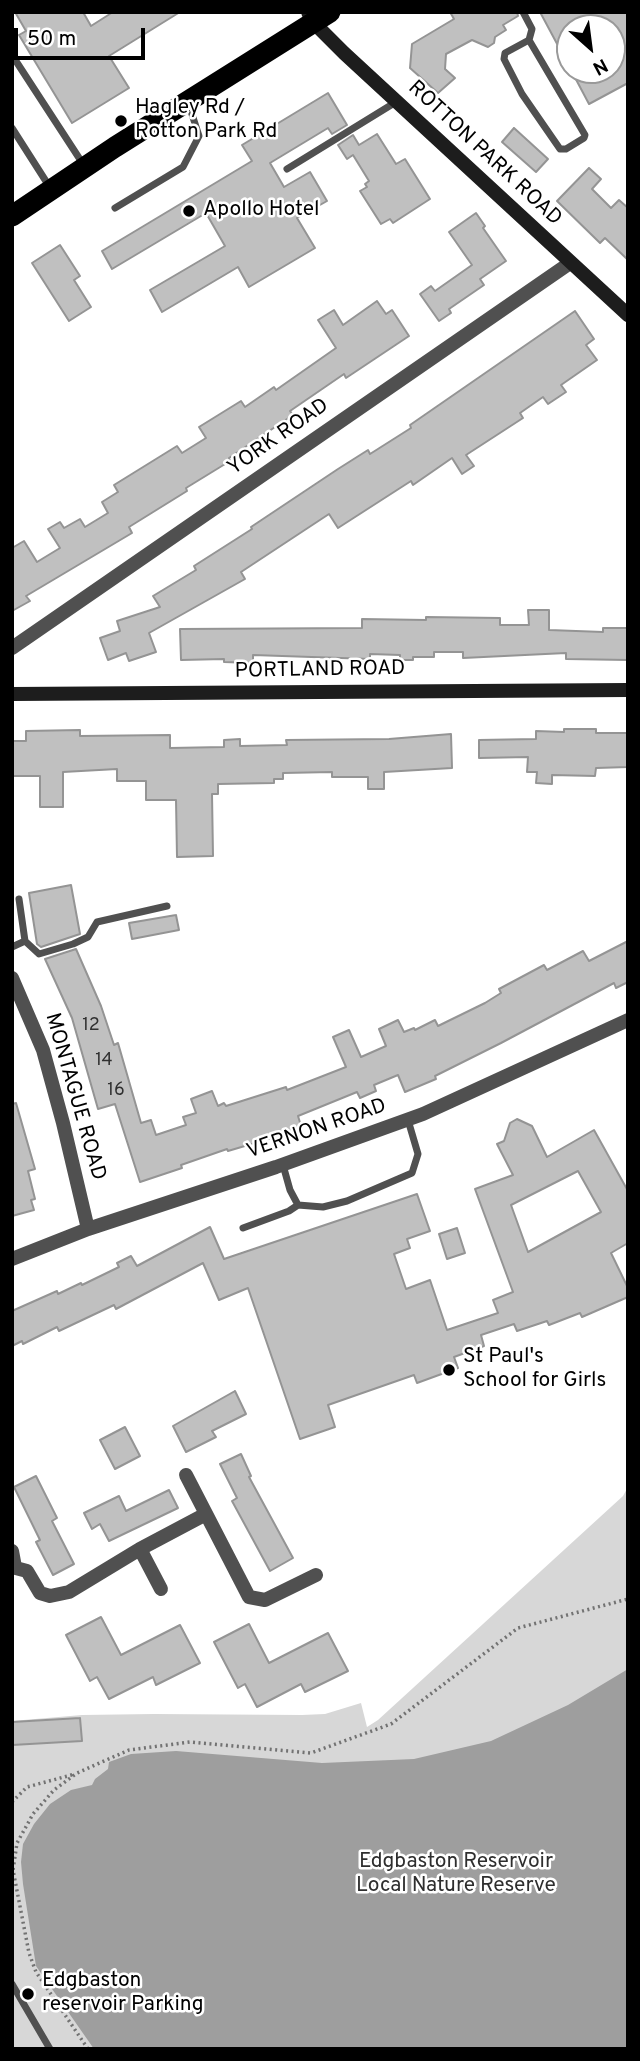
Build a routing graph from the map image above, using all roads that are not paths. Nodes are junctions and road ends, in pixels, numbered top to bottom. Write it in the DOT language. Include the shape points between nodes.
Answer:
graph roads {
  1 [pos="523,12"];
  2 [pos="317,16"];
  3 [pos="529,40"];
  4 [pos="12,55"];
  5 [pos="188,101"];
  6 [pos="396,101"];
  7 [pos="12,128"];
  8 [pos="86,167"];
  9 [pos="287,169"];
  10 [pos="51,190"];
  11 [pos="115,208"];
  12 [pos="12,216"];
  13 [pos="570,263"];
  14 [pos="628,315"];
  15 [pos="12,648"];
  16 [pos="628,690"];
  17 [pos="12,694"];
  18 [pos="19,899"];
  19 [pos="167,906"];
  20 [pos="25,941"];
  21 [pos="12,947"];
  22 [pos="12,978"];
  23 [pos="628,1020"];
  24 [pos="408,1120"];
  25 [pos="282,1165"];
  26 [pos="298,1205"];
  27 [pos="243,1228"];
  28 [pos="88,1229"];
  29 [pos="12,1259"];
  30 [pos="186,1475"];
  31 [pos="206,1514"];
  32 [pos="140,1549"];
  33 [pos="12,1551"];
  34 [pos="14,1567"];
  35 [pos="316,1575"];
  36 [pos="161,1589"];
  37 [pos="12,1984"];
  38 [pos="50,2049"];
  1 -- 3 [label="lane" via="532,29"];
  2 -- 5 [label="highway"];
  2 -- 6 [label="main road, ROTTON PARK ROAD"];
  3 -- 3 [label="lane" via="585,135 566,149 560,149 522,94 504,58"];
  4 -- 8 [label="lane"];
  5 -- 8 [label="highway"];
  5 -- 11 [label="lane" via="199,136 183,167"];
  6 -- 9 [label="lane"];
  6 -- 13 [label="main road, ROTTON PARK ROAD"];
  7 -- 10 [label="lane"];
  8 -- 10 [label="highway"];
  10 -- 12 [label="highway"];
  13 -- 14 [label="main road, ROTTON PARK ROAD"];
  13 -- 15 [label="street, YORK ROAD"];
  16 -- 17 [label="main road, PORTLAND ROAD"];
  18 -- 20 [label="lane"];
  19 -- 20 [label="lane" via="97,922 88,937 39,954"];
  20 -- 21 [label="lane"];
  22 -- 28 [label="street, MONTAGUE ROAD" via="43,1050"];
  23 -- 24 [label="street, VERNON ROAD"];
  24 -- 25 [label="street, VERNON ROAD"];
  24 -- 26 [label="lane" via="418,1154 412,1173 347,1201"];
  25 -- 26 [label="lane"];
  25 -- 28 [label="street, VERNON ROAD"];
  26 -- 27 [label="lane"];
  28 -- 29 [label="street, VERNON ROAD"];
  30 -- 31 [label="street"];
  31 -- 32 [label="street"];
  31 -- 35 [label="street" via="249,1597 265,1600"];
  32 -- 34 [label="street" via="69,1591 50,1596 40,1593 27,1571"];
  32 -- 36 [label="street"];
  33 -- 34 [label="street"];
  37 -- 38 [label="lane"];
}
